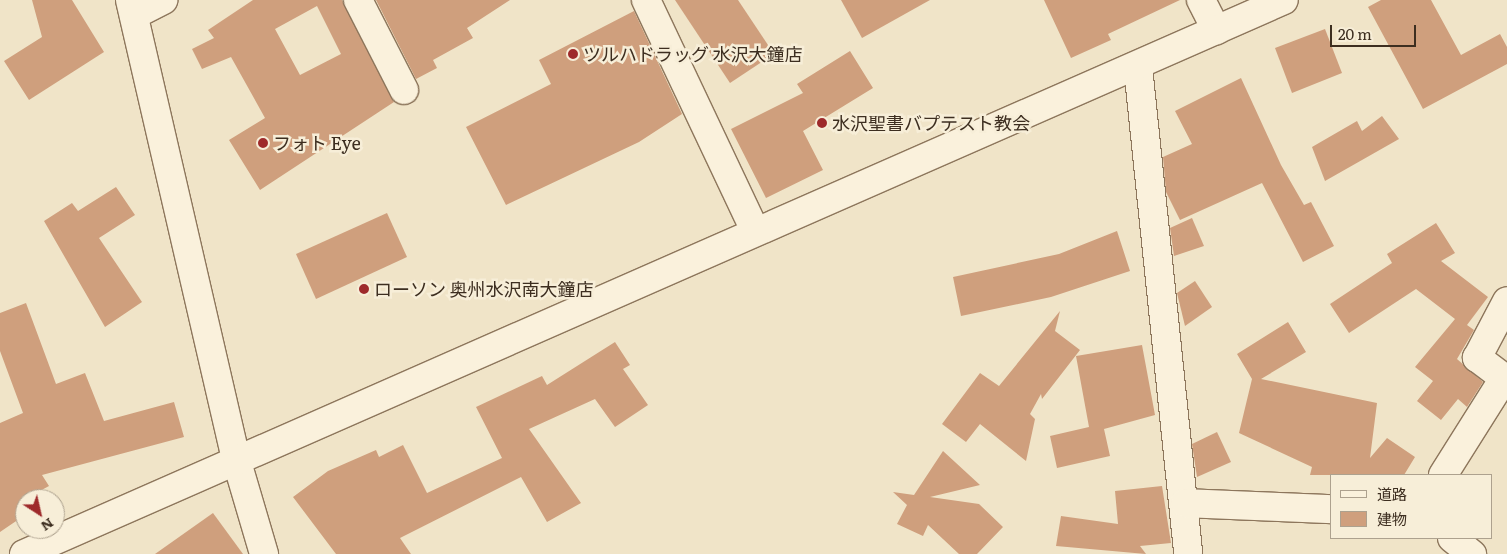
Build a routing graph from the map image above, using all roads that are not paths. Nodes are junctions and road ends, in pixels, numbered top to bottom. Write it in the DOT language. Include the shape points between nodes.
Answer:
graph roads {
  1 [pos="163,0"];
  2 [pos="358,0"];
  3 [pos="646,0"];
  4 [pos="1201,0"];
  5 [pos="1284,0"];
  6 [pos="132,7"];
  7 [pos="1216,30"];
  8 [pos="1138,67"];
  9 [pos="404,90"];
  10 [pos="755,231"];
  11 [pos="1507,301"];
  12 [pos="1506,379"];
  13 [pos="237,462"];
  14 [pos="1444,474"];
  15 [pos="1186,503"];
  16 [pos="1330,509"];
  17 [pos="1453,539"];
  18 [pos="24,554"];
  19 [pos="264,554"];
  20 [pos="1188,554"];
  21 [pos="1472,554"];
  1 -- 6 [label="street"];
  2 -- 9 [label="street"];
  3 -- 10 [label="street"];
  4 -- 7 [label="street"];
  5 -- 7 [label="street"];
  6 -- 13 [label="street"];
  7 -- 8 [label="street"];
  8 -- 10 [label="street"];
  8 -- 15 [label="street"];
  10 -- 13 [label="street"];
  11 -- 12 [label="street" via="1477,358"];
  12 -- 14 [label="street"];
  13 -- 18 [label="street"];
  13 -- 19 [label="street"];
  15 -- 16 [label="street"];
  15 -- 20 [label="street"];
  17 -- 21 [label="street"];
}
